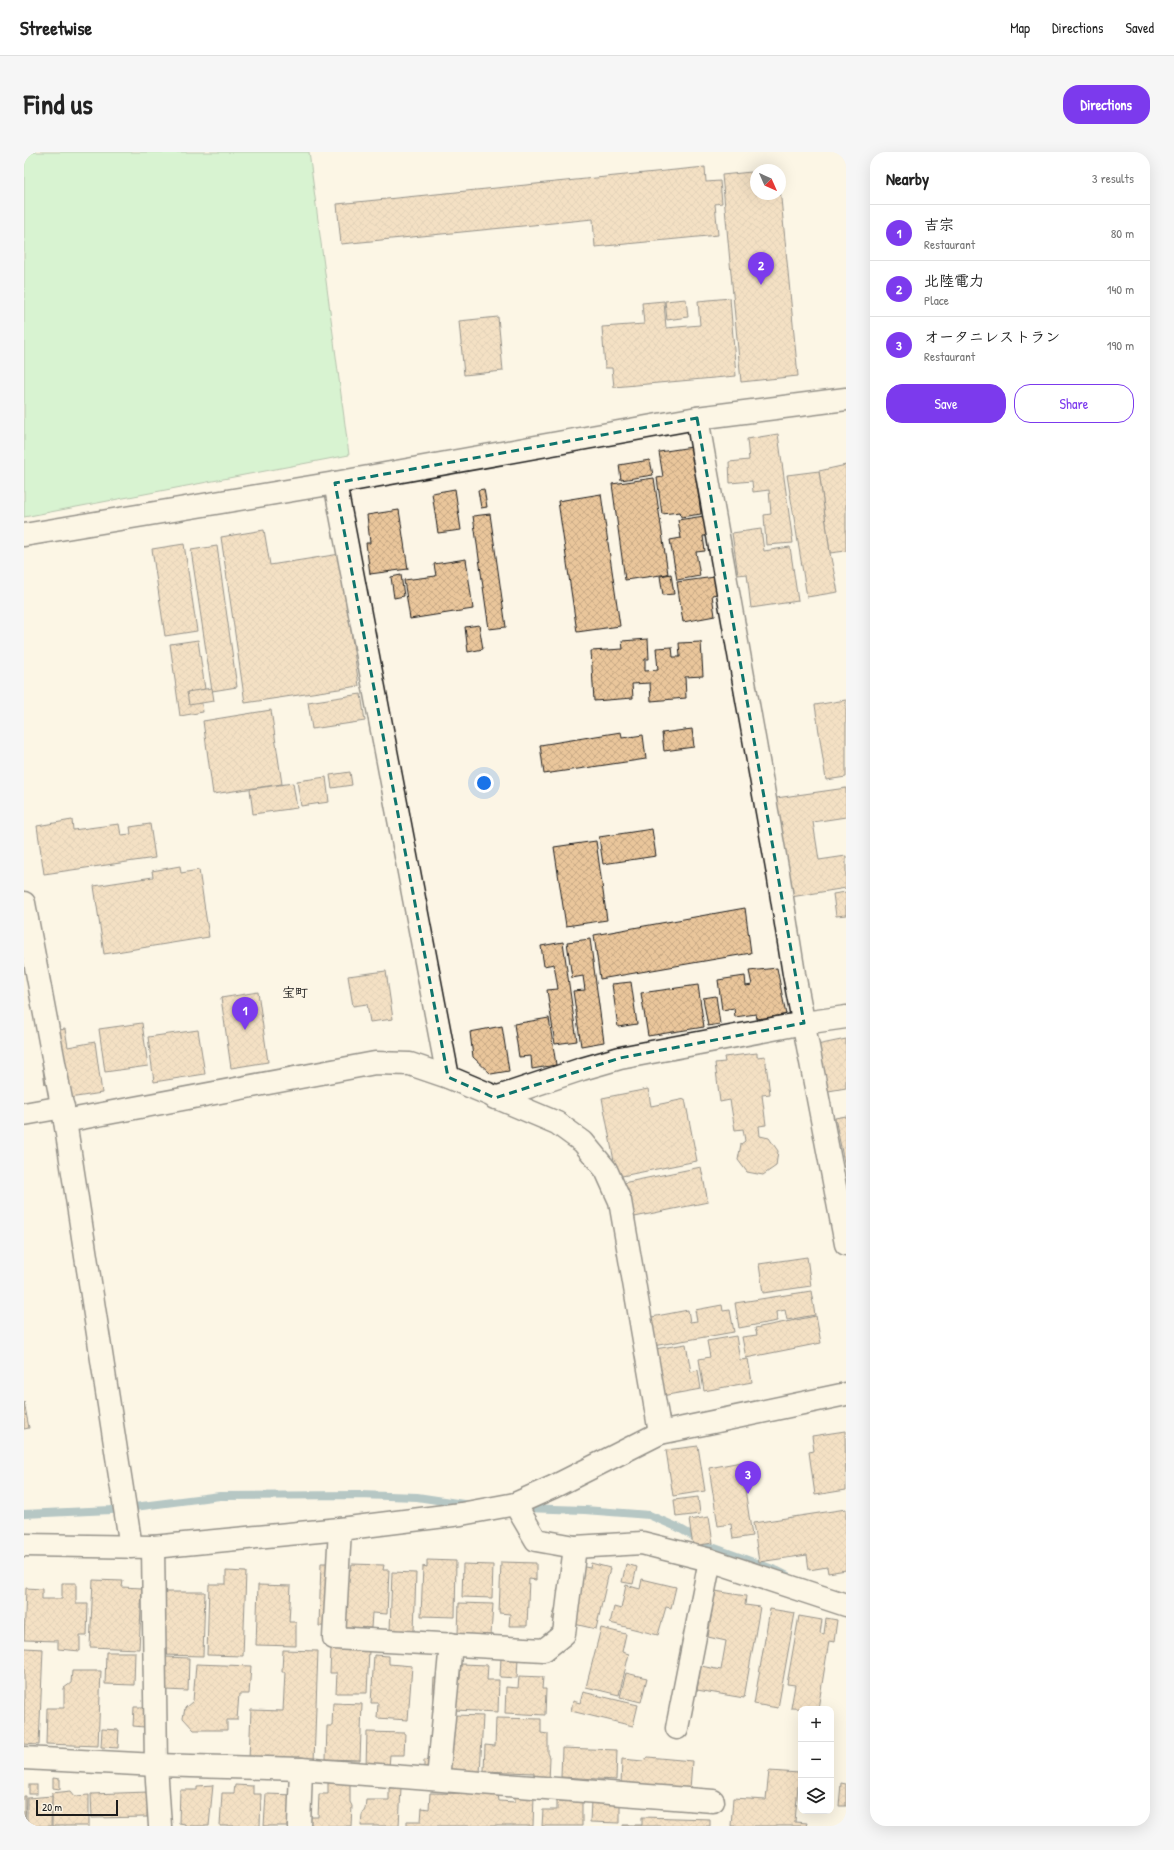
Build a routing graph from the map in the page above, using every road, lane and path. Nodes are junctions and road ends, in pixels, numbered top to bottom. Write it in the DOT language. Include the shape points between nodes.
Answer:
graph roads {
  1 [pos="846,399"];
  2 [pos="697,418"];
  3 [pos="335,483"];
  4 [pos="24,535"];
  5 [pos="24,903"];
  6 [pos="32,990"];
  7 [pos="846,1017"];
  8 [pos="804,1023"];
  9 [pos="448,1077"];
  10 [pos="495,1098"];
  11 [pos="24,1114"];
  12 [pos="64,1114"];
  13 [pos="846,1244"];
  14 [pos="846,1394"];
  15 [pos="660,1433"];
  16 [pos="514,1504"];
  17 [pos="340,1529"];
  18 [pos="24,1545"];
  19 [pos="153,1547"];
  20 [pos="131,1548"];
  21 [pos="575,1548"];
  22 [pos="710,1560"];
  23 [pos="846,1604"];
  24 [pos="451,1644"];
  25 [pos="677,1728"];
  26 [pos="24,1758"];
  27 [pos="156,1765"];
  28 [pos="301,1769"];
  29 [pos="438,1779"];
  30 [pos="713,1801"];
  31 [pos="160,1826"];
  32 [pos="298,1826"];
  1 -- 2 [label="street"];
  2 -- 3 [label="street"];
  2 -- 8 [label="street"];
  3 -- 4 [label="street"];
  3 -- 9 [label="street"];
  5 -- 6 [label="street"];
  6 -- 12 [label="street"];
  7 -- 8 [label="street"];
  8 -- 10 [label="street" via="620,1058"];
  8 -- 13 [label="street"];
  9 -- 10 [label="street"];
  9 -- 12 [label="street" via="410,1064 375,1063"];
  10 -- 15 [label="street" via="557,1123 583,1142 606,1170 620,1201"];
  11 -- 12 [label="street"];
  12 -- 20 [label="street"];
  14 -- 15 [label="street"];
  15 -- 16 [label="street"];
  16 -- 17 [label="street" via="461,1514"];
  16 -- 21 [label="street" via="536,1540"];
  17 -- 19 [label="street"];
  17 -- 24 [label="street" via="334,1638"];
  18 -- 20 [label="street"];
  19 -- 20 [label="street"];
  19 -- 27 [label="street"];
  21 -- 22 [label="street" via="642,1543"];
  21 -- 24 [label="street" via="564,1634 544,1650"];
  22 -- 23 [label="street"];
  22 -- 25 [label="street"];
  24 -- 29 [label="street"];
  26 -- 27 [label="street"];
  27 -- 28 [label="street"];
  27 -- 31 [label="street"];
  28 -- 29 [label="street"];
  28 -- 32 [label="street"];
  29 -- 30 [label="street"];
}
